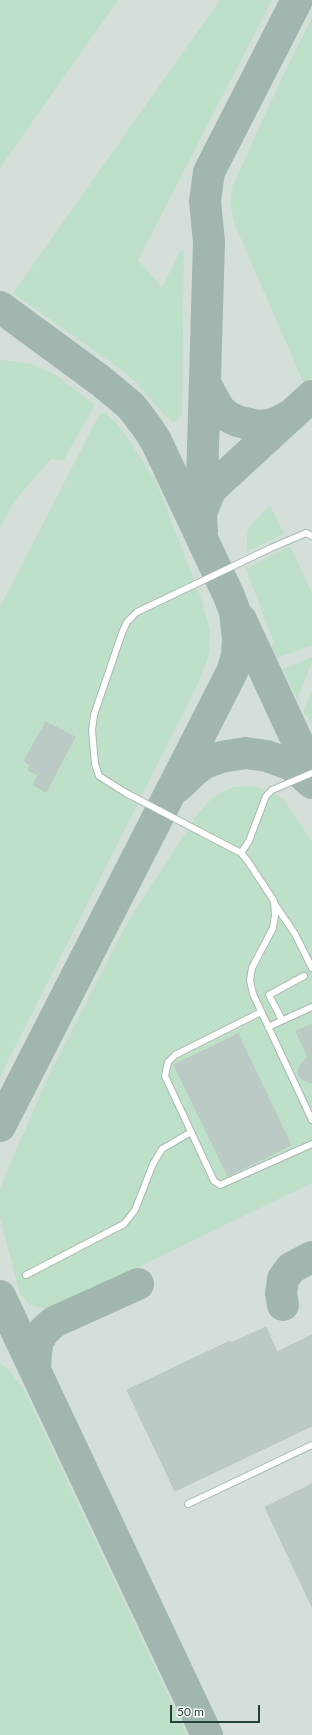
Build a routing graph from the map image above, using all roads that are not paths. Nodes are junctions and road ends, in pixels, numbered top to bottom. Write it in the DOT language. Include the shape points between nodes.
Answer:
graph roads {
  1 [pos="312,536"];
  2 [pos="312,773"];
  3 [pos="240,853"];
  4 [pos="274,901"];
  5 [pos="312,968"];
  6 [pos="304,976"];
  7 [pos="312,1007"];
  8 [pos="262,1012"];
  9 [pos="282,1020"];
  10 [pos="268,1027"];
  11 [pos="312,1120"];
  12 [pos="191,1132"];
  13 [pos="312,1144"];
  14 [pos="26,1275"];
  15 [pos="312,1445"];
  16 [pos="188,1504"];
  1 -- 3 [label="lane" via="306,534 271,548 137,612 127,622 122,633 94,715 92,742 99,776"];
  2 -- 3 [label="lane" via="269,793"];
  3 -- 4 [label="lane"];
  4 -- 5 [label="lane"];
  4 -- 8 [label="lane" via="273,928 252,968 250,980 253,994"];
  6 -- 9 [label="lane" via="269,995"];
  7 -- 9 [label="lane"];
  8 -- 10 [label="lane"];
  8 -- 12 [label="lane" via="175,1054 168,1062 164,1076"];
  9 -- 10 [label="lane"];
  10 -- 11 [label="lane"];
  12 -- 13 [label="lane" via="214,1181 220,1185"];
  12 -- 14 [label="lane" via="162,1149 153,1164 135,1210 124,1224"];
  15 -- 16 [label="lane"];
}
